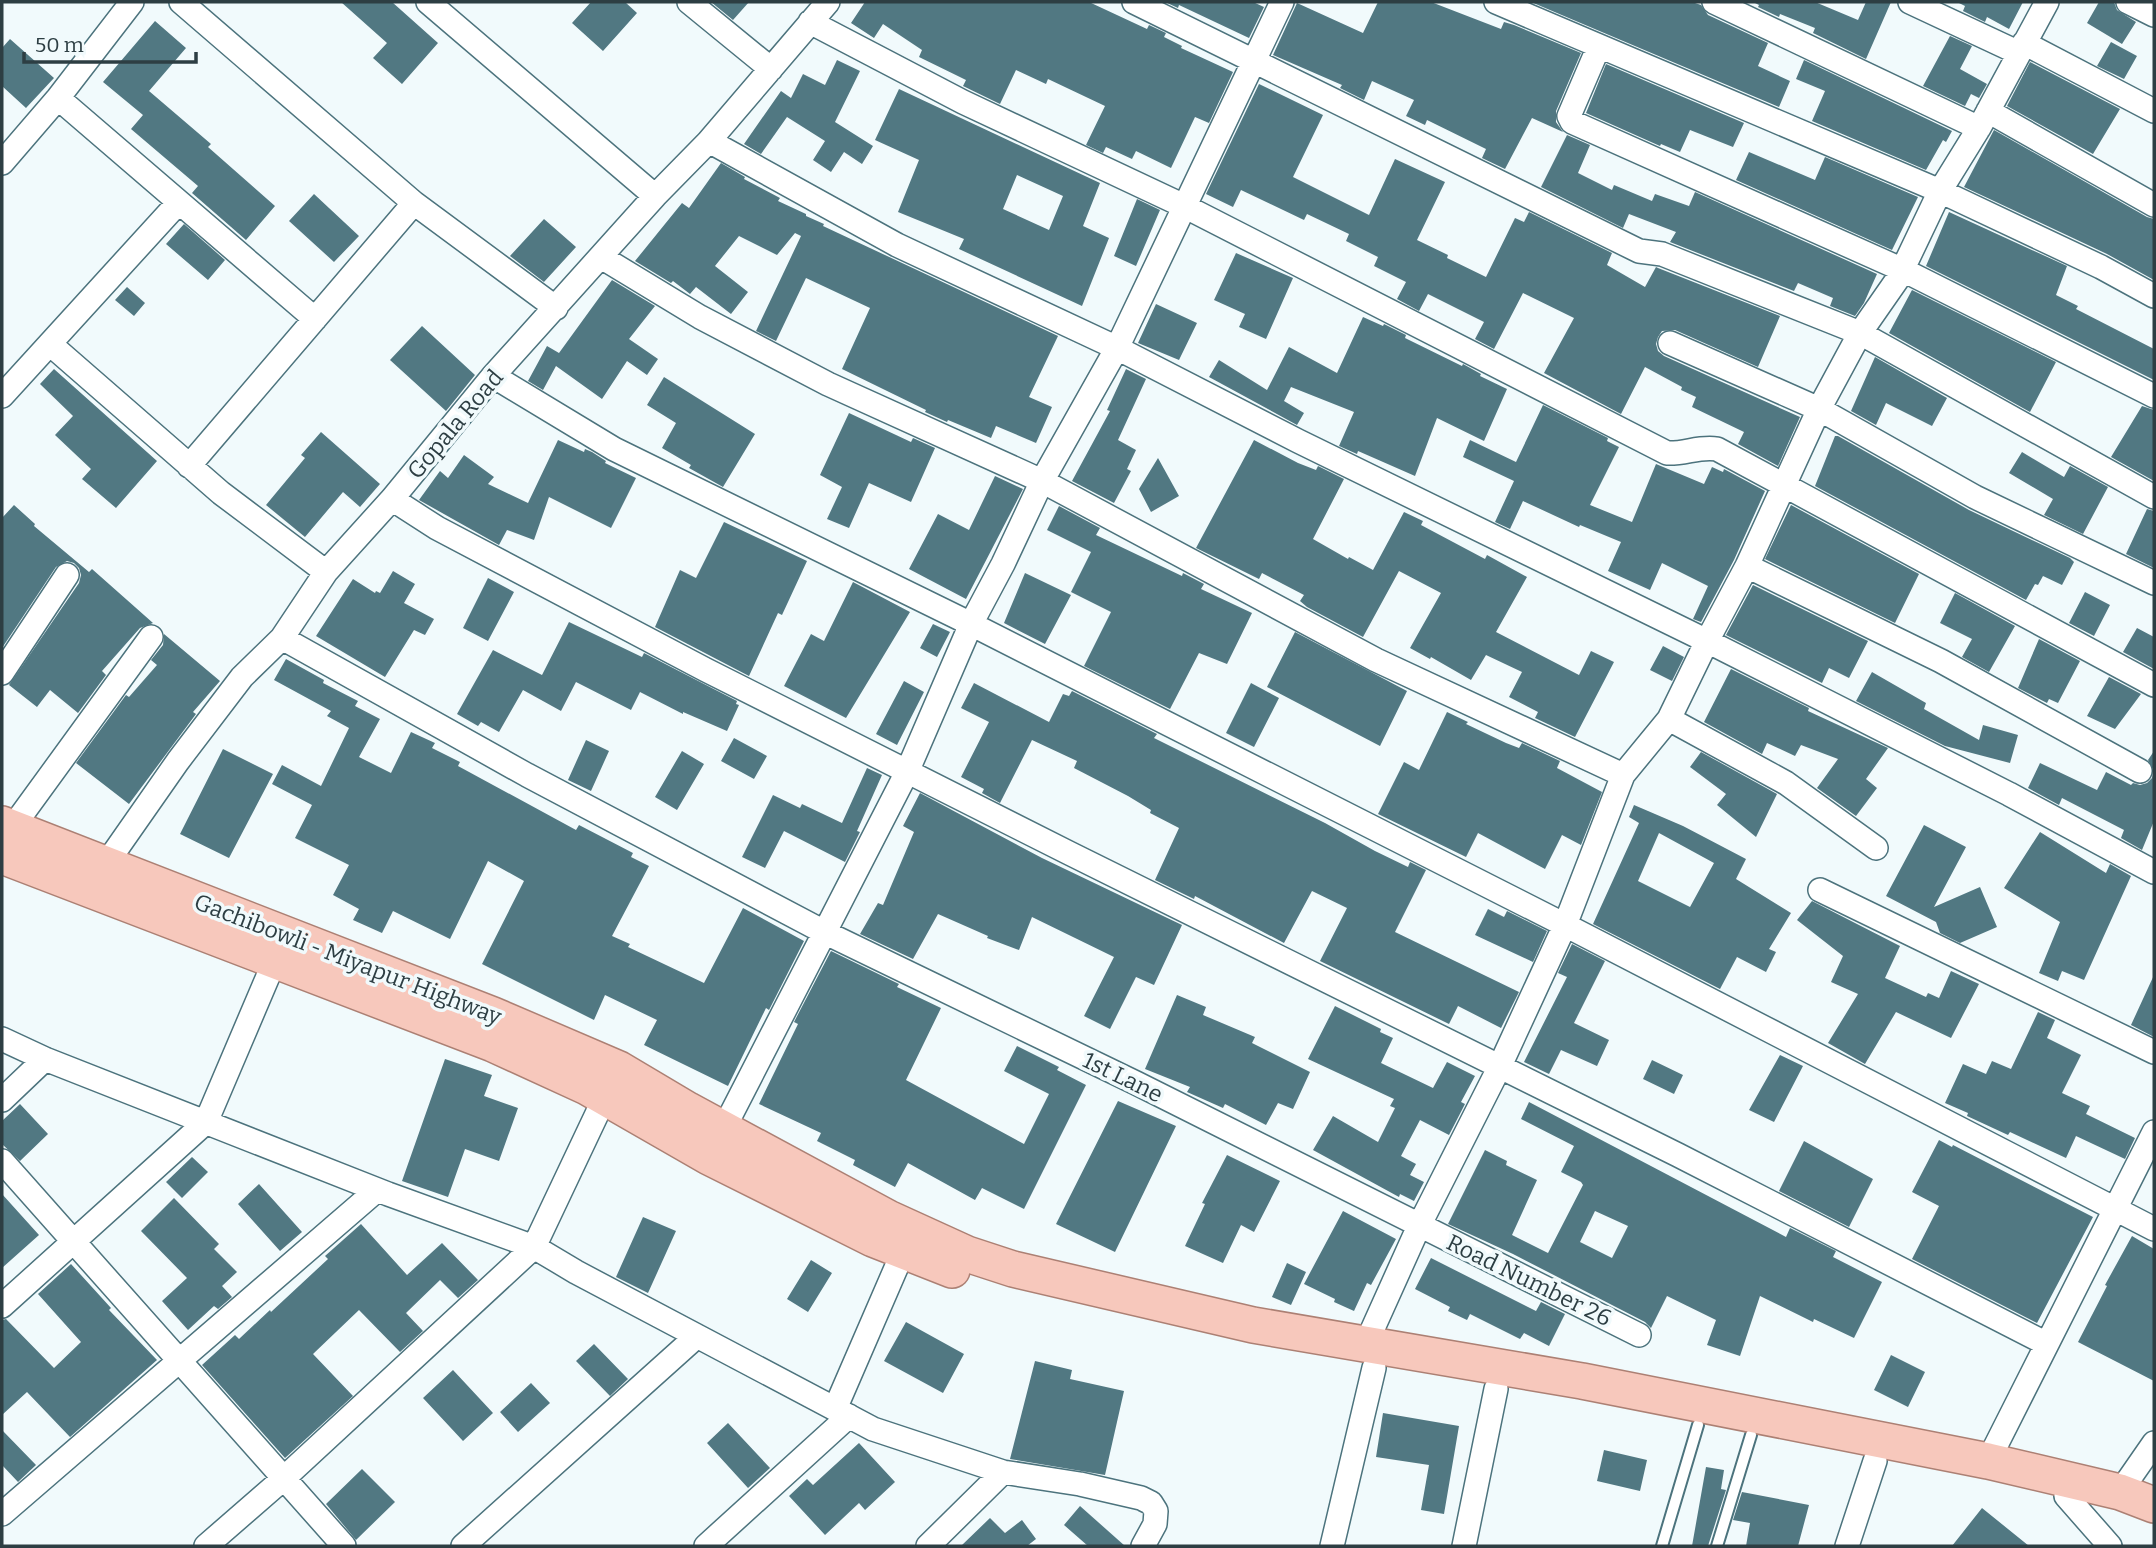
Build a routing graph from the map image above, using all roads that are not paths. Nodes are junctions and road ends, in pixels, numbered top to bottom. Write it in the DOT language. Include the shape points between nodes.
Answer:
graph roads {
  1 [pos="132,2"];
  2 [pos="181,2"];
  3 [pos="428,2"];
  4 [pos="689,2"];
  5 [pos="828,2"];
  6 [pos="1134,2"];
  7 [pos="1282,2"];
  8 [pos="1496,2"];
  9 [pos="1714,2"];
  10 [pos="1910,2"];
  11 [pos="2047,2"];
  12 [pos="2128,2"];
  13 [pos="2154,15"];
  14 [pos="810,22"];
  15 [pos="1599,46"];
  16 [pos="2022,48"];
  17 [pos="1254,61"];
  18 [pos="771,69"];
  19 [pos="58,98"];
  20 [pos="2154,111"];
  21 [pos="1983,120"];
  22 [pos="709,141"];
  23 [pos="2,163"];
  24 [pos="1940,191"];
  25 [pos="655,196"];
  26 [pos="179,202"];
  27 [pos="414,203"];
  28 [pos="2154,205"];
  29 [pos="1184,206"];
  30 [pos="601,257"];
  31 [pos="1903,270"];
  32 [pos="2154,296"];
  33 [pos="556,309"];
  34 [pos="315,319"];
  35 [pos="1860,333"];
  36 [pos="1670,343"];
  37 [pos="50,344"];
  38 [pos="1117,348"];
  39 [pos="493,376"];
  40 [pos="2,396"];
  41 [pos="2154,396"];
  42 [pos="1819,409"];
  43 [pos="189,466"];
  44 [pos="1042,481"];
  45 [pos="1784,487"];
  46 [pos="2154,497"];
  47 [pos="392,499"];
  48 [pos="1748,566"];
  49 [pos="326,572"];
  50 [pos="67,575"];
  51 [pos="2154,583"];
  52 [pos="971,624"];
  53 [pos="151,637"];
  54 [pos="282,638"];
  55 [pos="1707,641"];
  56 [pos="2,673"];
  57 [pos="2154,685"];
  58 [pos="1669,719"];
  59 [pos="2140,771"];
  60 [pos="907,772"];
  61 [pos="1623,775"];
  62 [pos="5,836"];
  63 [pos="1876,848"];
  64 [pos="106,864"];
  65 [pos="2154,872"];
  66 [pos="1820,890"];
  67 [pos="1566,925"];
  68 [pos="826,933"];
  69 [pos="275,960"];
  70 [pos="2,1039"];
  71 [pos="2154,1052"];
  72 [pos="45,1059"];
  73 [pos="1499,1068"];
  74 [pos="605,1097"];
  75 [pos="2,1100"];
  76 [pos="206,1122"];
  77 [pos="683,1125"];
  78 [pos="723,1129"];
  79 [pos="2154,1132"];
  80 [pos="2,1161"];
  81 [pos="377,1190"];
  82 [pos="2115,1208"];
  83 [pos="1419,1226"];
  84 [pos="2154,1229"];
  85 [pos="74,1241"];
  86 [pos="534,1247"];
  87 [pos="904,1252"];
  88 [pos="1029,1284"];
  89 [pos="2,1306"];
  90 [pos="1639,1335"];
  91 [pos="697,1336"];
  92 [pos="2047,1344"];
  93 [pos="1370,1357"];
  94 [pos="180,1361"];
  95 [pos="1496,1389"];
  96 [pos="842,1412"];
  97 [pos="1698,1425"];
  98 [pos="1751,1435"];
  99 [pos="2154,1443"];
  100 [pos="1875,1461"];
  101 [pos="1988,1461"];
  102 [pos="1003,1472"];
  103 [pos="283,1479"];
  104 [pos="2120,1492"];
  105 [pos="2066,1496"];
  106 [pos="2154,1505"];
  107 [pos="2,1514"];
  108 [pos="2154,1530"];
  109 [pos="206,1546"];
  110 [pos="344,1546"];
  111 [pos="463,1546"];
  112 [pos="706,1546"];
  113 [pos="928,1546"];
  114 [pos="1143,1546"];
  115 [pos="1332,1546"];
  116 [pos="1464,1546"];
  117 [pos="1662,1546"];
  118 [pos="1717,1546"];
  119 [pos="1847,1546"];
  120 [pos="2110,1546"];
  1 -- 19 [label="street"];
  2 -- 27 [label="street"];
  3 -- 25 [label="street"];
  4 -- 18 [label="street"];
  5 -- 14 [label="street, Gopala Road"];
  6 -- 17 [label="street"];
  7 -- 17 [label="street"];
  8 -- 15 [label="street"];
  9 -- 21 [label="street"];
  10 -- 16 [label="street"];
  11 -- 16 [label="street"];
  12 -- 13 [label="street"];
  14 -- 18 [label="street, Gopala Road"];
  14 -- 29 [label="street" via="963,102"];
  15 -- 24 [label="street"];
  15 -- 31 [label="street" via="1570,120"];
  16 -- 20 [label="street"];
  16 -- 21 [label="street"];
  17 -- 29 [label="street"];
  17 -- 35 [label="street" via="1639,251 1662,254"];
  18 -- 22 [label="street, Gopala Road"];
  19 -- 23 [label="street"];
  19 -- 26 [label="street"];
  21 -- 24 [label="street"];
  21 -- 28 [label="street"];
  22 -- 25 [label="street, Gopala Road"];
  22 -- 38 [label="street" via="897,245"];
  24 -- 31 [label="street"];
  24 -- 32 [label="street"];
  25 -- 30 [label="street, Gopala Road"];
  26 -- 34 [label="street"];
  26 -- 37 [label="street"];
  27 -- 33 [label="street"];
  27 -- 34 [label="street"];
  29 -- 38 [label="street"];
  29 -- 45 [label="street" via="1667,453 1680,454 1702,446 1717,449"];
  30 -- 33 [label="street, Gopala Road"];
  30 -- 44 [label="street" via="700,317 828,384"];
  31 -- 35 [label="street"];
  31 -- 41 [label="street"];
  33 -- 39 [label="street, Gopala Road"];
  34 -- 43 [label="street"];
  35 -- 42 [label="street"];
  35 -- 46 [label="street"];
  36 -- 42 [label="street"];
  37 -- 40 [label="street"];
  37 -- 43 [label="street"];
  38 -- 44 [label="street"];
  38 -- 55 [label="street"];
  39 -- 47 [label="street, Gopala Road"];
  39 -- 52 [label="street" via="614,449"];
  42 -- 45 [label="street"];
  42 -- 51 [label="street" via="1975,497"];
  43 -- 49 [label="street"];
  44 -- 52 [label="street"];
  44 -- 61 [label="street" via="1376,660"];
  45 -- 48 [label="street"];
  45 -- 57 [label="street"];
  47 -- 49 [label="street, Gopala Road"];
  47 -- 60 [label="street" via="437,528"];
  48 -- 55 [label="street"];
  48 -- 59 [label="street" via="1941,661"];
  49 -- 54 [label="street, Gopala Road"];
  50 -- 56 [label="street"];
  52 -- 60 [label="street"];
  52 -- 67 [label="street"];
  53 -- 62 [label="street"];
  54 -- 64 [label="street, Gopala Road" via="242,677"];
  54 -- 68 [label="street, 1st Lane" via="527,775"];
  55 -- 58 [label="street"];
  55 -- 65 [label="street"];
  58 -- 61 [label="street"];
  58 -- 63 [label="street" via="1786,783"];
  60 -- 68 [label="street"];
  60 -- 73 [label="street"];
  61 -- 67 [label="street"];
  62 -- 64 [label="main road, Gachibowli - Miyapur Highway"];
  62 -- 69 [label="main road, Gachibowli - Miyapur Highway"];
  64 -- 77 [label="main road, Gachibowli - Miyapur Highway" via="619,1069"];
  66 -- 71 [label="street"];
  67 -- 73 [label="street"];
  67 -- 82 [label="street"];
  68 -- 78 [label="street"];
  68 -- 83 [label="street, 1st Lane"];
  69 -- 74 [label="main road, Gachibowli - Miyapur Highway" via="493,1044"];
  69 -- 76 [label="street"];
  70 -- 72 [label="street"];
  72 -- 75 [label="street"];
  72 -- 76 [label="street"];
  73 -- 83 [label="street"];
  73 -- 92 [label="street"];
  74 -- 77 [label="main road, Gachibowli - Miyapur Highway"];
  74 -- 86 [label="street"];
  76 -- 81 [label="street"];
  76 -- 85 [label="street"];
  77 -- 78 [label="main road"];
  77 -- 87 [label="main road" via="721,1163"];
  78 -- 88 [label="main road" via="888,1218"];
  79 -- 82 [label="street"];
  80 -- 85 [label="street"];
  81 -- 86 [label="street"];
  81 -- 94 [label="street"];
  82 -- 84 [label="street"];
  82 -- 92 [label="street"];
  83 -- 90 [label="street, Road Number 26"];
  83 -- 93 [label="street"];
  85 -- 89 [label="street"];
  85 -- 94 [label="street"];
  86 -- 91 [label="street"];
  86 -- 103 [label="street"];
  87 -- 88 [label="main road"];
  87 -- 96 [label="street"];
  88 -- 93 [label="main road"];
  91 -- 96 [label="street"];
  91 -- 111 [label="street"];
  92 -- 101 [label="street"];
  93 -- 95 [label="main road"];
  93 -- 101 [label="main road" via="1582,1381"];
  93 -- 115 [label="street"];
  94 -- 103 [label="street"];
  94 -- 107 [label="street"];
  95 -- 97 [label="main road"];
  95 -- 116 [label="street"];
  96 -- 102 [label="street" via="873,1429"];
  96 -- 112 [label="street"];
  97 -- 98 [label="main road"];
  97 -- 117 [label="lane"];
  98 -- 100 [label="main road"];
  98 -- 118 [label="lane"];
  99 -- 104 [label="street"];
  100 -- 105 [label="main road"];
  100 -- 119 [label="street"];
  101 -- 104 [label="main road"];
  102 -- 113 [label="street"];
  102 -- 114 [label="street" via="1151,1503 1155,1524"];
  103 -- 109 [label="street"];
  103 -- 110 [label="street"];
  104 -- 106 [label="main road"];
  105 -- 108 [label="main road"];
  105 -- 120 [label="street"];
}
